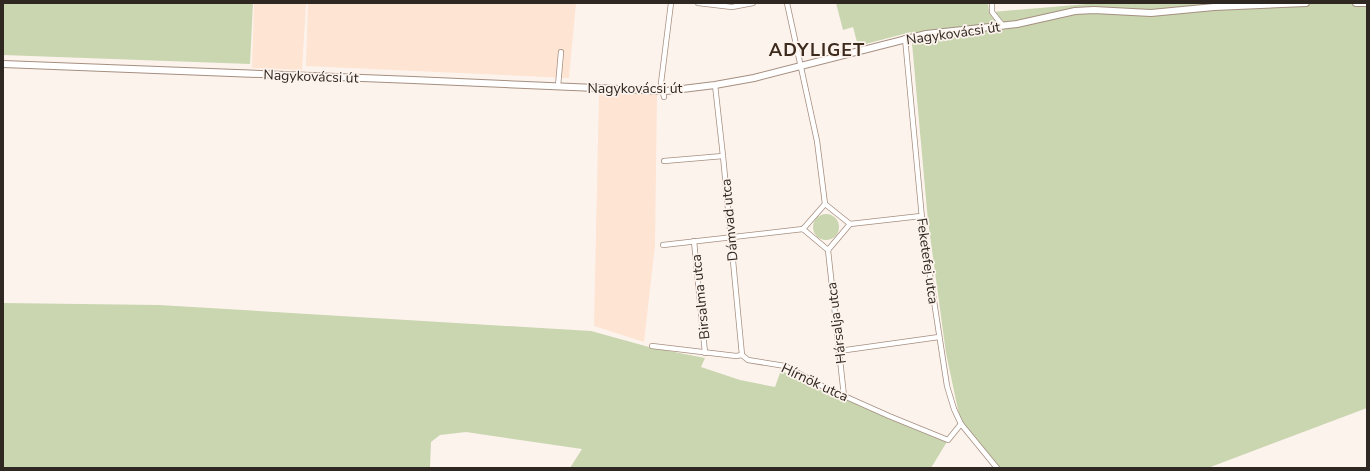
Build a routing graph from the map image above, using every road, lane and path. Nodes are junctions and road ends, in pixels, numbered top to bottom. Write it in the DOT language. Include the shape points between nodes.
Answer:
graph roads {
  1 [pos="671,3"];
  2 [pos="698,3"];
  3 [pos="753,3"];
  4 [pos="787,3"];
  5 [pos="992,3"];
  6 [pos="1306,3"];
  7 [pos="1356,3"];
  8 [pos="1367,3"];
  9 [pos="1003,26"];
  10 [pos="905,38"];
  11 [pos="561,52"];
  12 [pos="801,63"];
  13 [pos="3,64"];
  14 [pos="715,85"];
  15 [pos="558,86"];
  16 [pos="663,94"];
  17 [pos="723,156"];
  18 [pos="664,161"];
  19 [pos="825,204"];
  20 [pos="921,216"];
  21 [pos="850,224"];
  22 [pos="803,229"];
  23 [pos="730,237"];
  24 [pos="694,241"];
  25 [pos="663,245"];
  26 [pos="828,250"];
  27 [pos="939,337"];
  28 [pos="652,346"];
  29 [pos="839,351"];
  30 [pos="705,353"];
  31 [pos="742,355"];
  32 [pos="844,396"];
  33 [pos="961,424"];
  34 [pos="997,468"];
  1 -- 16 [label="street" via="661,83"];
  2 -- 3 [label="street" via="732,7"];
  4 -- 12 [label="street"];
  5 -- 9 [label="street" via="992,12"];
  6 -- 9 [label="street, Nagykovácsi út" via="1151,13 1083,10"];
  7 -- 8 [label="street"];
  9 -- 10 [label="street, Nagykovácsi út"];
  10 -- 12 [label="street, Nagykovácsi út"];
  10 -- 20 [label="street, Feketefej utca"];
  11 -- 15 [label="street"];
  12 -- 14 [label="street, Nagykovácsi út" via="754,78"];
  12 -- 19 [label="street" via="817,141"];
  13 -- 15 [label="street, Nagykovácsi út"];
  14 -- 16 [label="street, Nagykovácsi út"];
  14 -- 17 [label="street, Dámvad utca"];
  15 -- 16 [label="street, Nagykovácsi út"];
  17 -- 18 [label="street"];
  17 -- 23 [label="street, Dámvad utca"];
  19 -- 21 [label="street"];
  19 -- 22 [label="street"];
  20 -- 21 [label="street"];
  20 -- 27 [label="street, Feketefej utca"];
  21 -- 26 [label="street"];
  22 -- 23 [label="street"];
  22 -- 26 [label="street"];
  23 -- 24 [label="street"];
  23 -- 31 [label="street, Dámvad utca"];
  24 -- 25 [label="street"];
  24 -- 30 [label="street, Birsalma utca"];
  26 -- 29 [label="street, Hársalja utca"];
  27 -- 29 [label="street"];
  27 -- 33 [label="street, Feketefej utca" via="948,390"];
  28 -- 30 [label="street, Hírnök utca"];
  29 -- 32 [label="street, Hársalja utca"];
  30 -- 31 [label="street, Hírnök utca"];
  31 -- 32 [label="street, Hírnök utca" via="748,360 785,366"];
  32 -- 33 [label="street, Hírnök utca" via="948,440"];
  33 -- 34 [label="street, Feketefej utca"];
}
